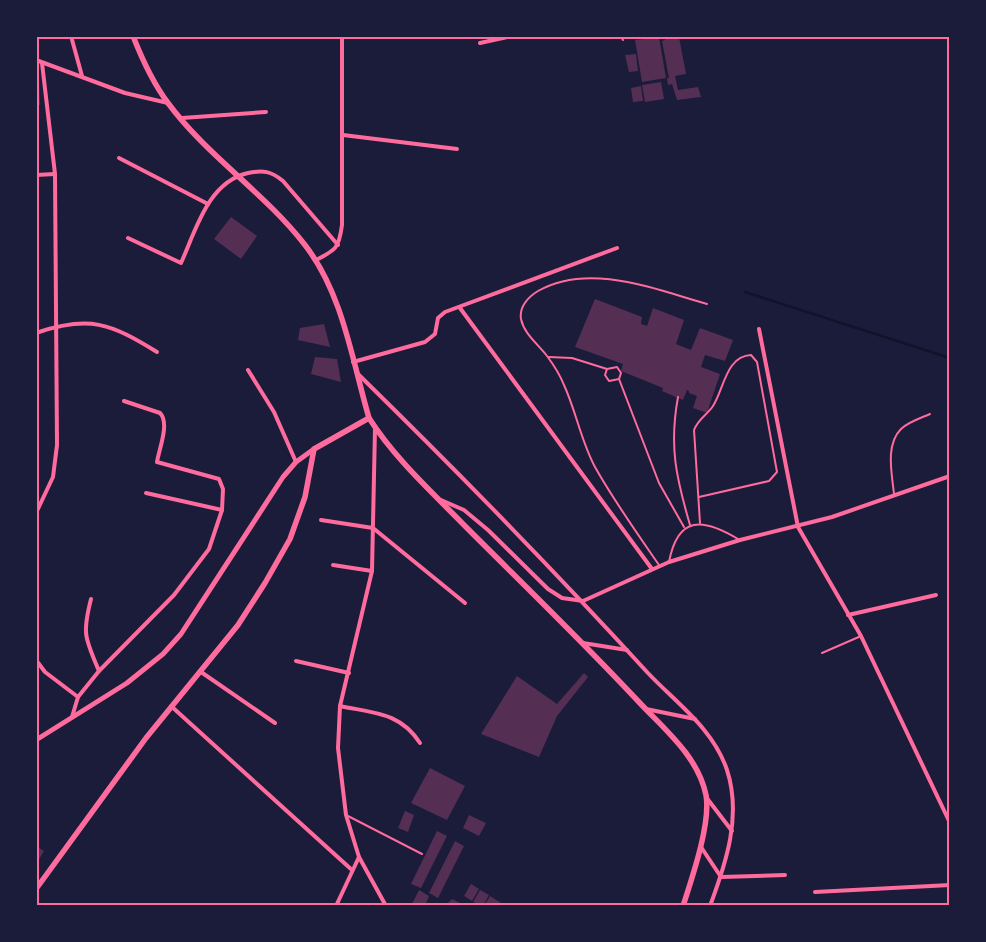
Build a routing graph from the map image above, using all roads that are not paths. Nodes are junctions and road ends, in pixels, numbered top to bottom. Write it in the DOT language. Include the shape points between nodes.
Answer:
graph roads {
  1 [pos="72,36"];
  2 [pos="133,36"];
  3 [pos="342,36"];
  4 [pos="512,36"];
  5 [pos="480,43"];
  6 [pos="36,60"];
  7 [pos="42,63"];
  8 [pos="82,76"];
  9 [pos="168,103"];
  10 [pos="266,112"];
  11 [pos="182,118"];
  12 [pos="343,136"];
  13 [pos="457,149"];
  14 [pos="119,158"];
  15 [pos="55,174"];
  16 [pos="36,175"];
  17 [pos="238,175"];
  18 [pos="208,204"];
  19 [pos="128,238"];
  20 [pos="338,245"];
  21 [pos="617,248"];
  22 [pos="316,260"];
  23 [pos="707,304"];
  24 [pos="460,308"];
  25 [pos="57,326"];
  26 [pos="759,329"];
  27 [pos="36,333"];
  28 [pos="157,352"];
  29 [pos="548,357"];
  30 [pos="353,362"];
  31 [pos="607,369"];
  32 [pos="248,370"];
  33 [pos="355,371"];
  34 [pos="619,379"];
  35 [pos="678,397"];
  36 [pos="124,402"];
  37 [pos="930,414"];
  38 [pos="369,418"];
  39 [pos="376,428"];
  40 [pos="314,449"];
  41 [pos="296,462"];
  42 [pos="950,476"];
  43 [pos="146,493"];
  44 [pos="894,495"];
  45 [pos="699,497"];
  46 [pos="438,499"];
  47 [pos="222,510"];
  48 [pos="36,513"];
  49 [pos="321,520"];
  50 [pos="700,523"];
  51 [pos="690,525"];
  52 [pos="798,527"];
  53 [pos="373,528"];
  54 [pos="684,528"];
  55 [pos="740,540"];
  56 [pos="669,562"];
  57 [pos="332,565"];
  58 [pos="659,565"];
  59 [pos="652,569"];
  60 [pos="372,571"];
  61 [pos="936,595"];
  62 [pos="91,599"];
  63 [pos="583,601"];
  64 [pos="465,603"];
  65 [pos="848,615"];
  66 [pos="861,636"];
  67 [pos="581,642"];
  68 [pos="627,650"];
  69 [pos="822,653"];
  70 [pos="36,660"];
  71 [pos="296,661"];
  72 [pos="99,671"];
  73 [pos="202,672"];
  74 [pos="349,673"];
  75 [pos="78,697"];
  76 [pos="170,706"];
  77 [pos="340,706"];
  78 [pos="645,709"];
  79 [pos="72,717"];
  80 [pos="695,719"];
  81 [pos="276,723"];
  82 [pos="36,740"];
  83 [pos="420,742"];
  84 [pos="706,797"];
  85 [pos="346,815"];
  86 [pos="950,823"];
  87 [pos="732,831"];
  88 [pos="701,847"];
  89 [pos="422,854"];
  90 [pos="359,858"];
  91 [pos="352,870"];
  92 [pos="785,875"];
  93 [pos="720,877"];
  94 [pos="950,885"];
  95 [pos="36,889"];
  96 [pos="815,892"];
  97 [pos="336,906"];
  98 [pos="386,906"];
  99 [pos="683,906"];
  100 [pos="710,906"];
  1 -- 8 [label="street"];
  2 -- 9 [label="main road" via="142,59"];
  3 -- 12 [label="street"];
  4 -- 5 [label="street"];
  6 -- 7 [label="street"];
  7 -- 8 [label="street"];
  7 -- 15 [label="street"];
  8 -- 9 [label="street" via="126,93"];
  9 -- 11 [label="main road"];
  10 -- 11 [label="street"];
  11 -- 17 [label="main road"];
  12 -- 13 [label="street"];
  12 -- 20 [label="street" via="342,225"];
  14 -- 18 [label="street"];
  15 -- 16 [label="street"];
  15 -- 25 [label="street"];
  17 -- 18 [label="street" via="218,189"];
  17 -- 20 [label="street" via="257,171 274,174"];
  17 -- 22 [label="main road" via="293,230"];
  18 -- 19 [label="street" via="182,263"];
  20 -- 22 [label="street"];
  21 -- 24 [label="street"];
  22 -- 30 [label="main road" via="334,296"];
  23 -- 29 [label="lane" via="611,280 564,280 533,294 522,308 525,330"];
  24 -- 30 [label="street" via="445,312 438,318 435,334 425,342"];
  24 -- 59 [label="street"];
  25 -- 27 [label="street"];
  25 -- 28 [label="street" via="82,322 106,326"];
  25 -- 48 [label="street" via="57,445 53,477"];
  26 -- 52 [label="street"];
  29 -- 31 [label="lane" via="572,358"];
  29 -- 58 [label="lane" via="564,384 595,466"];
  30 -- 33 [label="main road"];
  31 -- 34 [label="lane" via="609,381"];
  31 -- 34 [label="lane" via="617,367"];
  32 -- 41 [label="street" via="274,412"];
  33 -- 38 [label="main road"];
  33 -- 63 [label="street"];
  34 -- 54 [label="lane" via="659,483"];
  35 -- 51 [label="lane" via="673,425 674,457"];
  36 -- 47 [label="street" via="163,416 157,462 219,479 223,488"];
  37 -- 44 [label="lane" via="902,428 894,438 891,451"];
  38 -- 39 [label="main road"];
  38 -- 40 [label="main road"];
  39 -- 46 [label="main road"];
  39 -- 53 [label="street"];
  40 -- 41 [label="street"];
  40 -- 73 [label="main road" via="305,497 290,539 238,625"];
  41 -- 79 [label="street" via="181,634 163,654 127,683"];
  42 -- 44 [label="street"];
  43 -- 47 [label="street"];
  44 -- 52 [label="street"];
  45 -- 45 [label="lane" via="769,481 777,472 757,362 751,355 732,366 715,404 697,422 694,430"];
  45 -- 50 [label="lane"];
  46 -- 63 [label="street" via="464,510 548,589 562,598"];
  46 -- 67 [label="main road"];
  47 -- 72 [label="street" via="209,549 174,595"];
  49 -- 53 [label="street"];
  50 -- 51 [label="lane"];
  50 -- 55 [label="lane"];
  51 -- 54 [label="lane"];
  52 -- 55 [label="street"];
  52 -- 65 [label="street"];
  53 -- 60 [label="street"];
  53 -- 64 [label="street"];
  54 -- 56 [label="lane" via="674,541"];
  55 -- 56 [label="street"];
  56 -- 58 [label="street"];
  57 -- 60 [label="street"];
  58 -- 59 [label="street"];
  59 -- 63 [label="street"];
  60 -- 74 [label="street"];
  61 -- 65 [label="street"];
  62 -- 72 [label="street" via="84,624 85,638"];
  63 -- 68 [label="street"];
  65 -- 66 [label="street"];
  66 -- 69 [label="lane"];
  66 -- 86 [label="street"];
  67 -- 68 [label="street"];
  67 -- 78 [label="main road"];
  68 -- 80 [label="street"];
  70 -- 75 [label="street" via="45,672"];
  71 -- 74 [label="street"];
  72 -- 75 [label="street"];
  73 -- 76 [label="main road"];
  73 -- 81 [label="street"];
  74 -- 77 [label="street"];
  75 -- 79 [label="street"];
  76 -- 91 [label="street"];
  76 -- 95 [label="main road"];
  77 -- 83 [label="street" via="401,721"];
  77 -- 85 [label="street" via="338,748"];
  78 -- 80 [label="street"];
  78 -- 84 [label="main road" via="688,755"];
  79 -- 82 [label="street"];
  80 -- 87 [label="street" via="712,739 726,768 731,785"];
  84 -- 87 [label="street"];
  84 -- 88 [label="main road"];
  85 -- 89 [label="lane"];
  85 -- 90 [label="street"];
  87 -- 93 [label="street"];
  88 -- 93 [label="street"];
  88 -- 99 [label="main road"];
  90 -- 91 [label="street"];
  90 -- 98 [label="street"];
  91 -- 97 [label="street"];
  92 -- 93 [label="street"];
  93 -- 100 [label="street"];
  94 -- 96 [label="street"];
}
